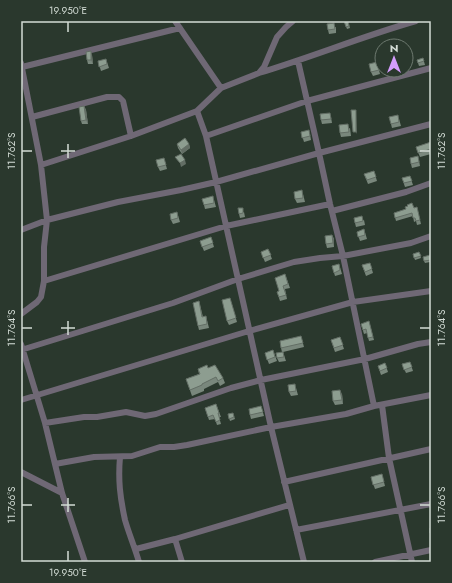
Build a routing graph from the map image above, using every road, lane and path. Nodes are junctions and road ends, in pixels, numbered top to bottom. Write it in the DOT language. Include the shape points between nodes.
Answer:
graph roads {
  1 [pos="176,21"];
  2 [pos="293,21"];
  3 [pos="416,21"];
  4 [pos="180,28"];
  5 [pos="298,61"];
  6 [pos="21,65"];
  7 [pos="431,68"];
  8 [pos="259,73"];
  9 [pos="221,88"];
  10 [pos="307,101"];
  11 [pos="198,111"];
  12 [pos="32,117"];
  13 [pos="431,124"];
  14 [pos="131,136"];
  15 [pos="206,136"];
  16 [pos="319,153"];
  17 [pos="41,165"];
  18 [pos="216,182"];
  19 [pos="431,183"];
  20 [pos="330,204"];
  21 [pos="332,211"];
  22 [pos="47,220"];
  23 [pos="226,226"];
  24 [pos="21,230"];
  25 [pos="431,236"];
  26 [pos="343,256"];
  27 [pos="238,279"];
  28 [pos="44,281"];
  29 [pos="431,291"];
  30 [pos="353,302"];
  31 [pos="21,314"];
  32 [pos="249,331"];
  33 [pos="431,342"];
  34 [pos="22,348"];
  35 [pos="365,359"];
  36 [pos="261,380"];
  37 [pos="431,395"];
  38 [pos="36,396"];
  39 [pos="21,400"];
  40 [pos="382,405"];
  41 [pos="374,406"];
  42 [pos="45,423"];
  43 [pos="271,427"];
  44 [pos="431,449"];
  45 [pos="120,457"];
  46 [pos="389,458"];
  47 [pos="55,464"];
  48 [pos="21,472"];
  49 [pos="284,482"];
  50 [pos="62,493"];
  51 [pos="431,504"];
  52 [pos="290,505"];
  53 [pos="401,510"];
  54 [pos="296,530"];
  55 [pos="175,539"];
  56 [pos="136,549"];
  57 [pos="431,550"];
  58 [pos="410,554"];
  59 [pos="86,562"];
  60 [pos="139,562"];
  61 [pos="182,562"];
  62 [pos="304,562"];
  63 [pos="375,562"];
  64 [pos="412,562"];
  1 -- 4 [label="street"];
  2 -- 8 [label="street" via="277,37"];
  3 -- 5 [label="street"];
  4 -- 6 [label="street"];
  4 -- 9 [label="street"];
  5 -- 8 [label="street"];
  5 -- 10 [label="street"];
  6 -- 12 [label="street"];
  7 -- 10 [label="street"];
  8 -- 9 [label="street"];
  9 -- 11 [label="street"];
  10 -- 15 [label="street"];
  10 -- 16 [label="street"];
  11 -- 14 [label="street"];
  11 -- 15 [label="street"];
  12 -- 14 [label="street" via="108,97 119,97 123,101"];
  12 -- 17 [label="street"];
  13 -- 16 [label="street"];
  14 -- 17 [label="street"];
  15 -- 18 [label="street"];
  16 -- 18 [label="street"];
  16 -- 20 [label="street"];
  17 -- 22 [label="street"];
  18 -- 22 [label="street"];
  18 -- 23 [label="street"];
  19 -- 21 [label="street"];
  20 -- 21 [label="street"];
  20 -- 23 [label="street"];
  21 -- 26 [label="street"];
  22 -- 24 [label="street"];
  22 -- 28 [label="street"];
  23 -- 27 [label="street"];
  23 -- 28 [label="street"];
  25 -- 26 [label="street" via="411,243"];
  26 -- 27 [label="street" via="294,262"];
  26 -- 30 [label="street"];
  27 -- 32 [label="street"];
  27 -- 34 [label="street" via="173,303"];
  28 -- 31 [label="street" via="41,297"];
  29 -- 30 [label="street"];
  30 -- 32 [label="street"];
  30 -- 35 [label="street"];
  32 -- 36 [label="street"];
  32 -- 38 [label="street"];
  33 -- 35 [label="street"];
  34 -- 38 [label="street"];
  35 -- 36 [label="street"];
  35 -- 41 [label="street"];
  36 -- 42 [label="street" via="156,414 145,416 126,412"];
  36 -- 43 [label="street"];
  37 -- 40 [label="street"];
  38 -- 39 [label="street"];
  38 -- 42 [label="street"];
  40 -- 41 [label="street"];
  40 -- 46 [label="street"];
  41 -- 43 [label="street" via="346,414"];
  42 -- 47 [label="street"];
  43 -- 45 [label="street" via="187,446 160,447"];
  43 -- 49 [label="street"];
  44 -- 46 [label="street"];
  45 -- 47 [label="street" via="94,457"];
  45 -- 56 [label="street" via="119,486 125,520"];
  46 -- 49 [label="street"];
  46 -- 53 [label="street"];
  47 -- 50 [label="street"];
  48 -- 50 [label="street"];
  49 -- 52 [label="street"];
  50 -- 59 [label="street"];
  51 -- 53 [label="street"];
  52 -- 54 [label="street"];
  52 -- 55 [label="street"];
  53 -- 54 [label="street"];
  53 -- 58 [label="street"];
  54 -- 62 [label="street"];
  55 -- 56 [label="street"];
  55 -- 61 [label="street"];
  56 -- 60 [label="street"];
  57 -- 58 [label="street"];
  58 -- 63 [label="street"];
  58 -- 64 [label="street"];
}
